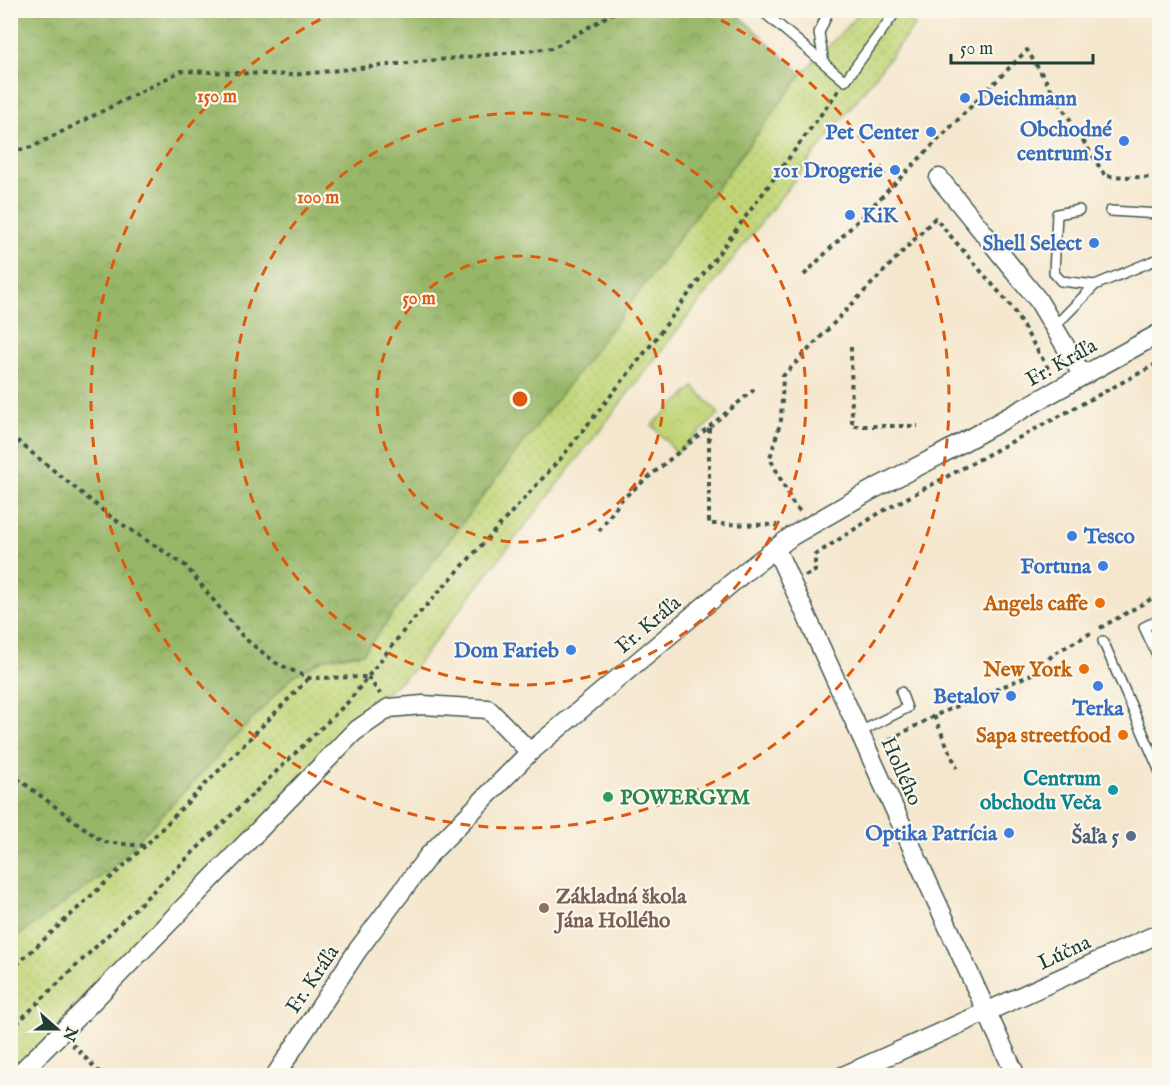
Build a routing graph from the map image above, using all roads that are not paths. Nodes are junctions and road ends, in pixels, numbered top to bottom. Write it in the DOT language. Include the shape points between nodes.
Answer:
graph roads {
  1 [pos="761,10"];
  2 [pos="829,10"];
  3 [pos="897,10"];
  4 [pos="824,63"];
  5 [pos="939,178"];
  6 [pos="1079,210"];
  7 [pos="1110,211"];
  8 [pos="1160,214"];
  9 [pos="1160,258"];
  10 [pos="1095,285"];
  11 [pos="1054,327"];
  12 [pos="1156,338"];
  13 [pos="1083,376"];
  14 [pos="776,549"];
  15 [pos="1160,619"];
  16 [pos="1103,641"];
  17 [pos="1160,661"];
  18 [pos="901,692"];
  19 [pos="860,732"];
  20 [pos="530,752"];
  21 [pos="1160,772"];
  22 [pos="1160,933"];
  23 [pos="986,1012"];
  24 [pos="17,1076"];
  25 [pos="274,1076"];
  26 [pos="843,1076"];
  27 [pos="1016,1076"];
  1 -- 4 [label="lane"];
  2 -- 4 [label="lane" via="819,33"];
  3 -- 4 [label="lane" via="845,81"];
  5 -- 11 [label="street" via="1038,300"];
  6 -- 10 [label="lane" via="1058,214 1054,273 1061,281"];
  7 -- 8 [label="lane"];
  9 -- 10 [label="lane"];
  10 -- 11 [label="lane"];
  11 -- 13 [label="street"];
  12 -- 13 [label="street, Fr. Kráľa"];
  13 -- 14 [label="street, Fr. Kráľa" via="870,491"];
  14 -- 19 [label="street, Hollého"];
  14 -- 20 [label="street, Fr. Kráľa"];
  15 -- 17 [label="lane" via="1144,627"];
  16 -- 21 [label="lane"];
  18 -- 19 [label="lane" via="907,708"];
  19 -- 23 [label="street, Hollého"];
  20 -- 24 [label="street" via="488,709 423,705 389,708 354,732"];
  20 -- 25 [label="street, Fr. Kráľa" via="429,855 357,951"];
  22 -- 23 [label="street, Lúčna"];
  23 -- 26 [label="street"];
  23 -- 27 [label="street, Hollého"];
}
